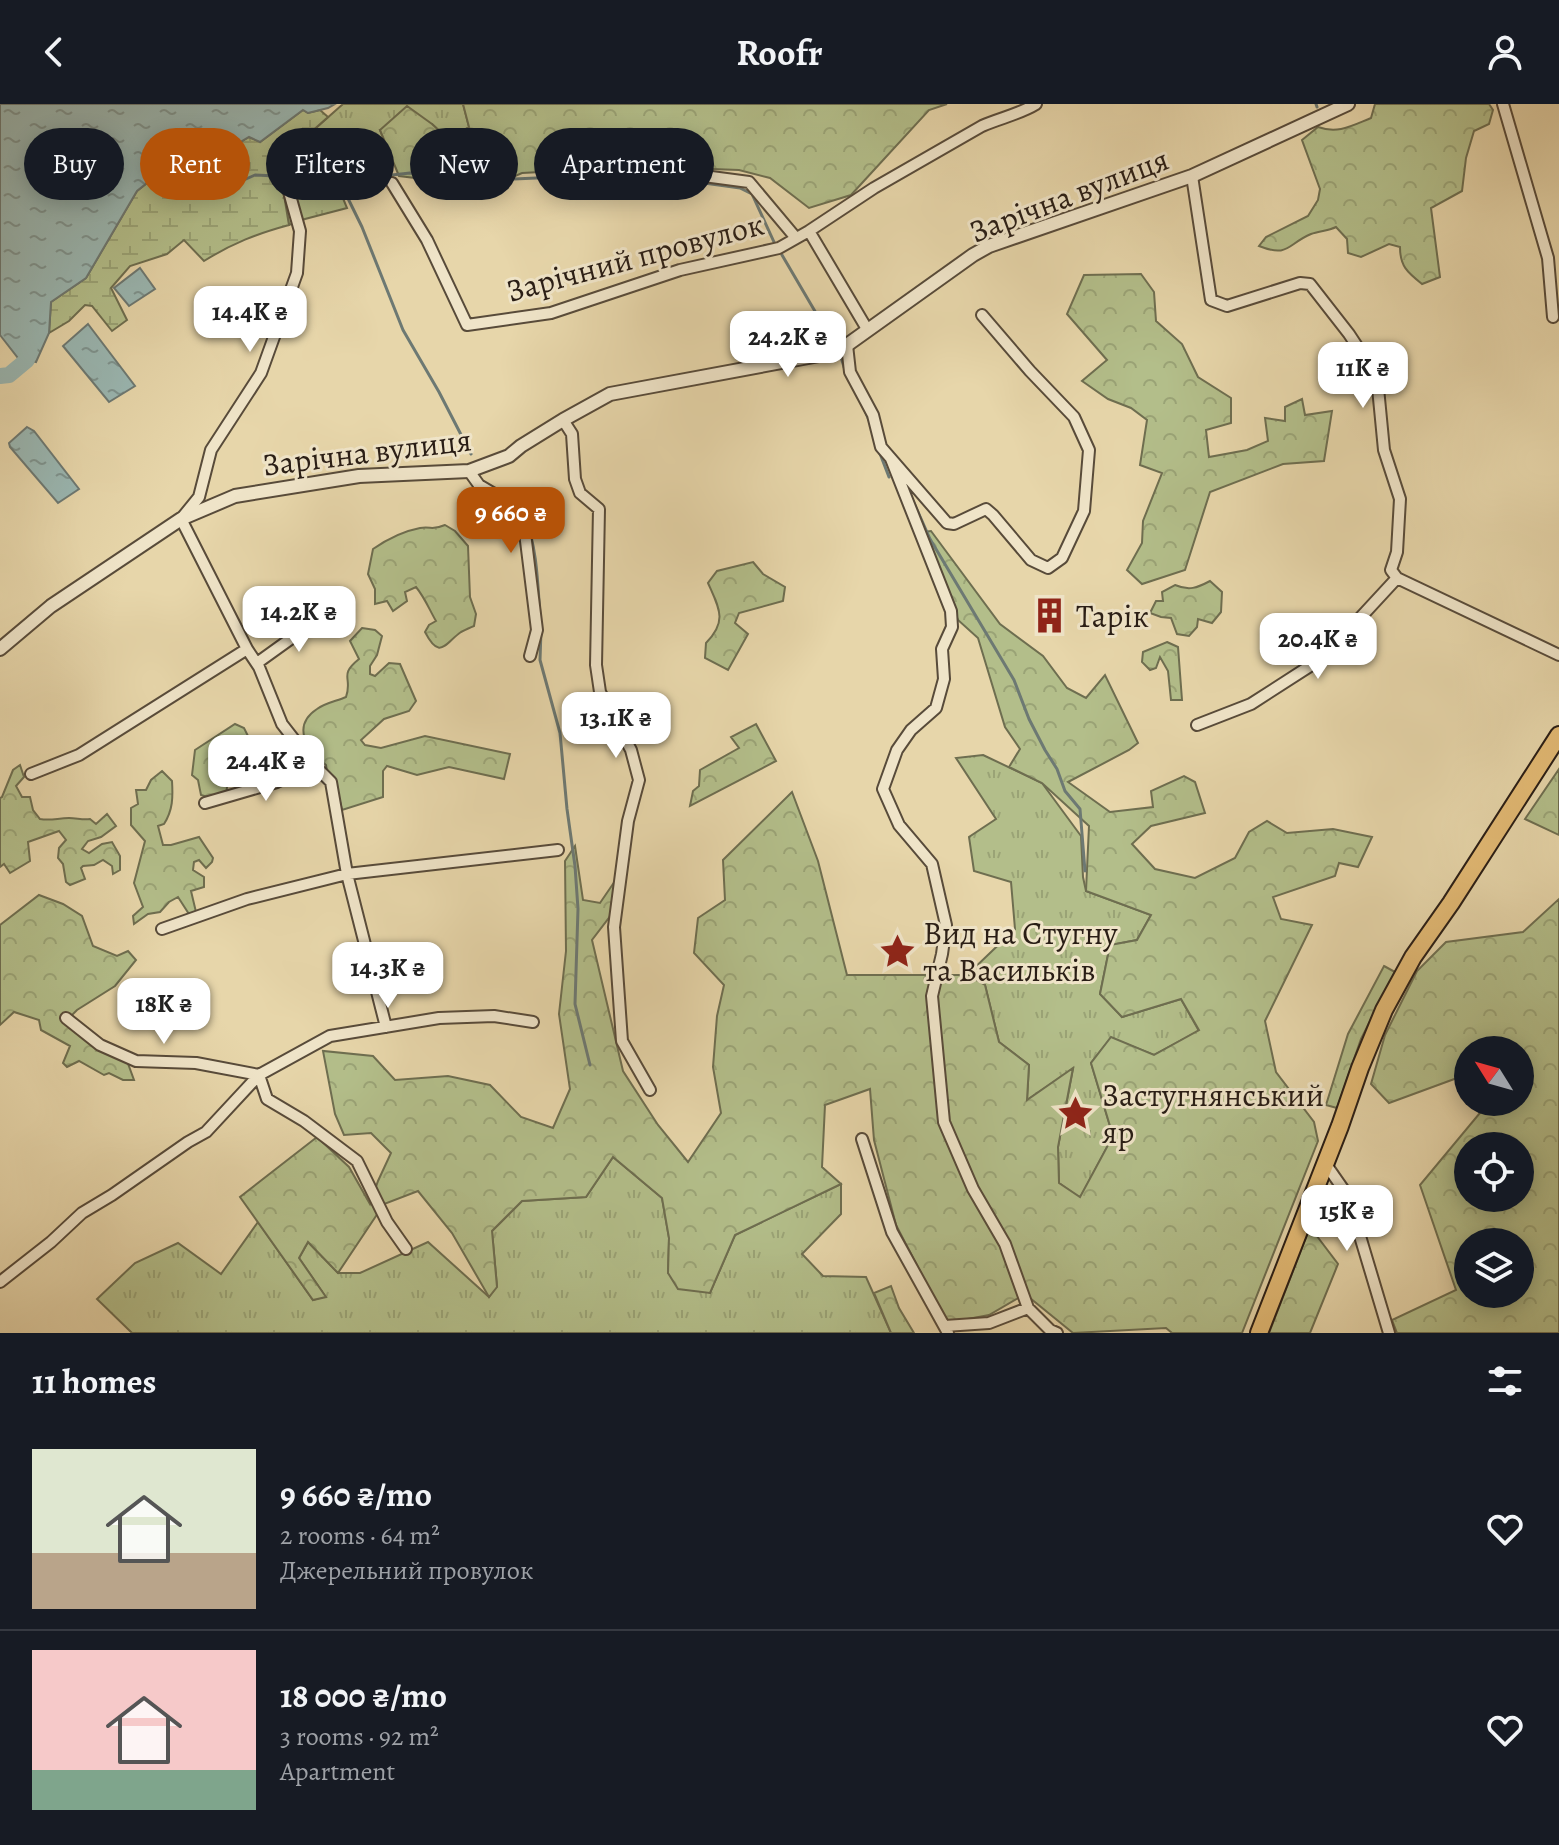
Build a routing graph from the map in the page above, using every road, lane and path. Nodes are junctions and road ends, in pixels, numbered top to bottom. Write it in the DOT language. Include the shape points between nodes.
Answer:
graph roads {
  1 [pos="1036,104"];
  2 [pos="1348,104"];
  3 [pos="1503,104"];
  4 [pos="1192,176"];
  5 [pos="714,177"];
  6 [pos="394,186"];
  7 [pos="291,200"];
  8 [pos="809,231"];
  9 [pos="796,238"];
  10 [pos="982,315"];
  11 [pos="1553,317"];
  12 [pos="867,329"];
  13 [pos="847,345"];
  14 [pos="563,420"];
  15 [pos="891,459"];
  16 [pos="469,471"];
  17 [pos="181,519"];
  18 [pos="1397,578"];
  19 [pos="321,617"];
  20 [pos="0,649"];
  21 [pos="247,649"];
  22 [pos="1559,655"];
  23 [pos="530,656"];
  24 [pos="257,663"];
  25 [pos="1197,725"];
  26 [pos="1559,735"];
  27 [pos="314,765"];
  28 [pos="31,774"];
  29 [pos="205,803"];
  30 [pos="558,850"];
  31 [pos="347,874"];
  32 [pos="162,929"];
  33 [pos="66,1018"];
  34 [pos="533,1022"];
  35 [pos="386,1027"];
  36 [pos="259,1075"];
  37 [pos="650,1090"];
  38 [pos="862,1139"];
  39 [pos="1325,1163"];
  40 [pos="406,1249"];
  41 [pos="0,1282"];
  42 [pos="1028,1308"];
  43 [pos="947,1330"];
  44 [pos="1057,1333"];
  45 [pos="1259,1333"];
  46 [pos="1389,1333"];
  1 -- 8 [label="street, Зарічний провулок" via="982,126"];
  2 -- 4 [label="street, Зарічна вулиця"];
  3 -- 11 [label="street" via="1548,258"];
  4 -- 12 [label="street, Зарічна вулиця" via="989,246"];
  4 -- 18 [label="street" via="1211,300 1227,306 1310,284 1374,372 1384,450 1400,499 1391,570"];
  5 -- 9 [label="street" via="749,182"];
  6 -- 9 [label="street, Зарічний провулок" via="427,240 467,325 551,313 680,270 779,248"];
  7 -- 17 [label="street" via="300,231 297,273 261,373 211,450 199,497"];
  8 -- 9 [label="street, Зарічний провулок"];
  8 -- 12 [label="street"];
  10 -- 15 [label="street" via="1074,417 1089,450 1084,511 1062,558 1048,568 1031,560 986,509 947,523"];
  12 -- 13 [label="street, Зарічна вулиця"];
  13 -- 14 [label="street, Зарічна вулиця" via="830,353 610,394"];
  13 -- 15 [label="street" via="850,372"];
  14 -- 16 [label="street, Зарічна вулиця" via="509,456"];
  14 -- 37 [label="street" via="572,434 580,493 599,509 600,692 631,750 639,780 614,927 622,1041"];
  15 -- 42 [label="street" via="951,611 952,627 942,649 944,679 936,708 897,750 883,789 899,825 932,864 946,925 932,996 944,1122 969,1181 1005,1244"];
  16 -- 17 [label="street, Зарічна вулиця" via="359,476 235,496"];
  16 -- 23 [label="street" via="516,513 525,533 537,630"];
  17 -- 20 [label="street, Зарічна вулиця" via="51,606"];
  17 -- 21 [label="street"];
  18 -- 22 [label="street"];
  18 -- 25 [label="street" via="1324,657 1251,704"];
  19 -- 24 [label="street"];
  21 -- 24 [label="street"];
  21 -- 28 [label="street" via="79,755"];
  24 -- 27 [label="street" via="282,724"];
  26 -- 39 [label="main road" via="1384,1010"];
  27 -- 29 [label="street"];
  27 -- 31 [label="street" via="331,782"];
  30 -- 31 [label="street"];
  31 -- 32 [label="street" via="247,899"];
  31 -- 35 [label="street"];
  33 -- 36 [label="street" via="100,1045 136,1061 196,1063"];
  34 -- 35 [label="street" via="494,1016"];
  35 -- 36 [label="street" via="330,1036"];
  36 -- 40 [label="street" via="267,1099 357,1161"];
  36 -- 41 [label="street" via="206,1132 82,1213"];
  38 -- 43 [label="street" via="892,1232"];
  39 -- 45 [label="main road"];
  39 -- 46 [label="street" via="1348,1196"];
  42 -- 43 [label="street" via="989,1323"];
  42 -- 44 [label="street"];
}
